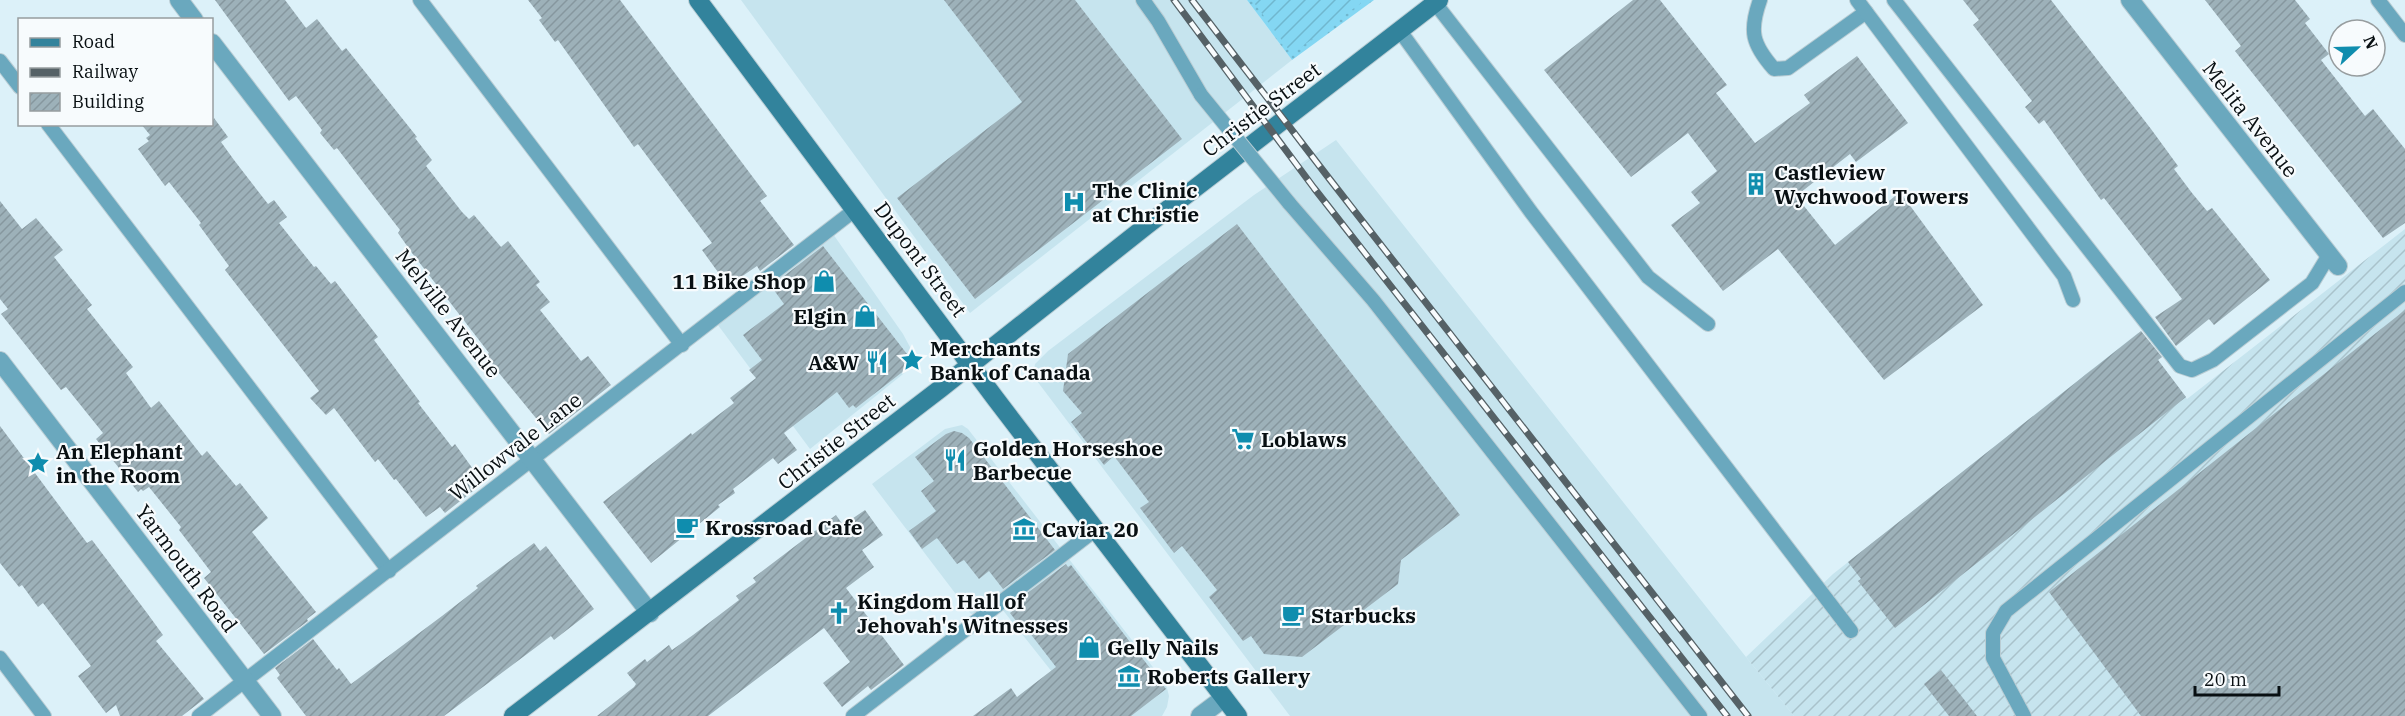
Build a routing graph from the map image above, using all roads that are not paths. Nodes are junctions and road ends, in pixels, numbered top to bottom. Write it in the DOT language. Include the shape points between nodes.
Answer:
graph roads {
  1 [pos="178,0"];
  2 [pos="420,0"];
  3 [pos="698,0"];
  4 [pos="1143,0"];
  5 [pos="1760,0"];
  6 [pos="1857,0"];
  7 [pos="1894,0"];
  8 [pos="2130,0"];
  9 [pos="2378,0"];
  10 [pos="1437,2"];
  11 [pos="1866,12"];
  12 [pos="192,18"];
  13 [pos="1400,31"];
  14 [pos="2405,34"];
  15 [pos="213,44"];
  16 [pos="0,61"];
  17 [pos="18,84"];
  18 [pos="50,126"];
  19 [pos="856,210"];
  20 [pos="2333,260"];
  21 [pos="2405,292"];
  22 [pos="2073,300"];
  23 [pos="1708,324"];
  24 [pos="682,345"];
  25 [pos="0,361"];
  26 [pos="971,364"];
  27 [pos="532,458"];
  28 [pos="1095,530"];
  29 [pos="388,571"];
  30 [pos="650,613"];
  31 [pos="1851,631"];
  32 [pos="0,658"];
  33 [pos="244,680"];
  34 [pos="1224,698"];
  35 [pos="516,715"];
  36 [pos="44,716"];
  37 [pos="199,716"];
  38 [pos="272,716"];
  39 [pos="853,716"];
  40 [pos="1200,716"];
  41 [pos="1238,716"];
  42 [pos="1700,716"];
  43 [pos="2024,716"];
  1 -- 12 [label="street"];
  2 -- 24 [label="lane"];
  3 -- 19 [label="street, Dupont Street"];
  4 -- 42 [label="lane, bridge" via="1201,95 1288,203 1374,300"];
  5 -- 11 [label="lane" via="1753,35 1773,69 1788,68"];
  6 -- 11 [label="lane"];
  7 -- 20 [label="lane" via="2181,366 2192,370 2213,360 2312,282"];
  8 -- 20 [label="street, Melita Avenue"];
  9 -- 14 [label="lane"];
  10 -- 13 [label="street, Christie Street"];
  10 -- 23 [label="lane" via="1647,278"];
  11 -- 22 [label="lane" via="2064,276"];
  13 -- 26 [label="street, Christie Street"];
  13 -- 31 [label="lane" via="1531,212"];
  15 -- 27 [label="street, Melville Avenue"];
  16 -- 17 [label="lane"];
  18 -- 29 [label="lane"];
  19 -- 24 [label="lane, Willowvale Lane"];
  19 -- 26 [label="street, Dupont Street"];
  21 -- 43 [label="lane" via="2006,611 1993,633 1993,658"];
  24 -- 27 [label="lane, Willowvale Lane"];
  25 -- 33 [label="street, Yarmouth Road"];
  26 -- 28 [label="street, Dupont Street"];
  26 -- 30 [label="street, Christie Street"];
  27 -- 29 [label="lane, Willowvale Lane"];
  27 -- 30 [label="street, Melville Avenue"];
  28 -- 34 [label="street, Dupont Street"];
  28 -- 39 [label="lane"];
  29 -- 33 [label="lane, Willowvale Lane"];
  30 -- 35 [label="street, Christie Street"];
  32 -- 36 [label="lane"];
  33 -- 37 [label="lane, Willowvale Lane"];
  33 -- 38 [label="street, Yarmouth Road"];
  34 -- 40 [label="street"];
  34 -- 41 [label="street, Dupont Street"];
}
